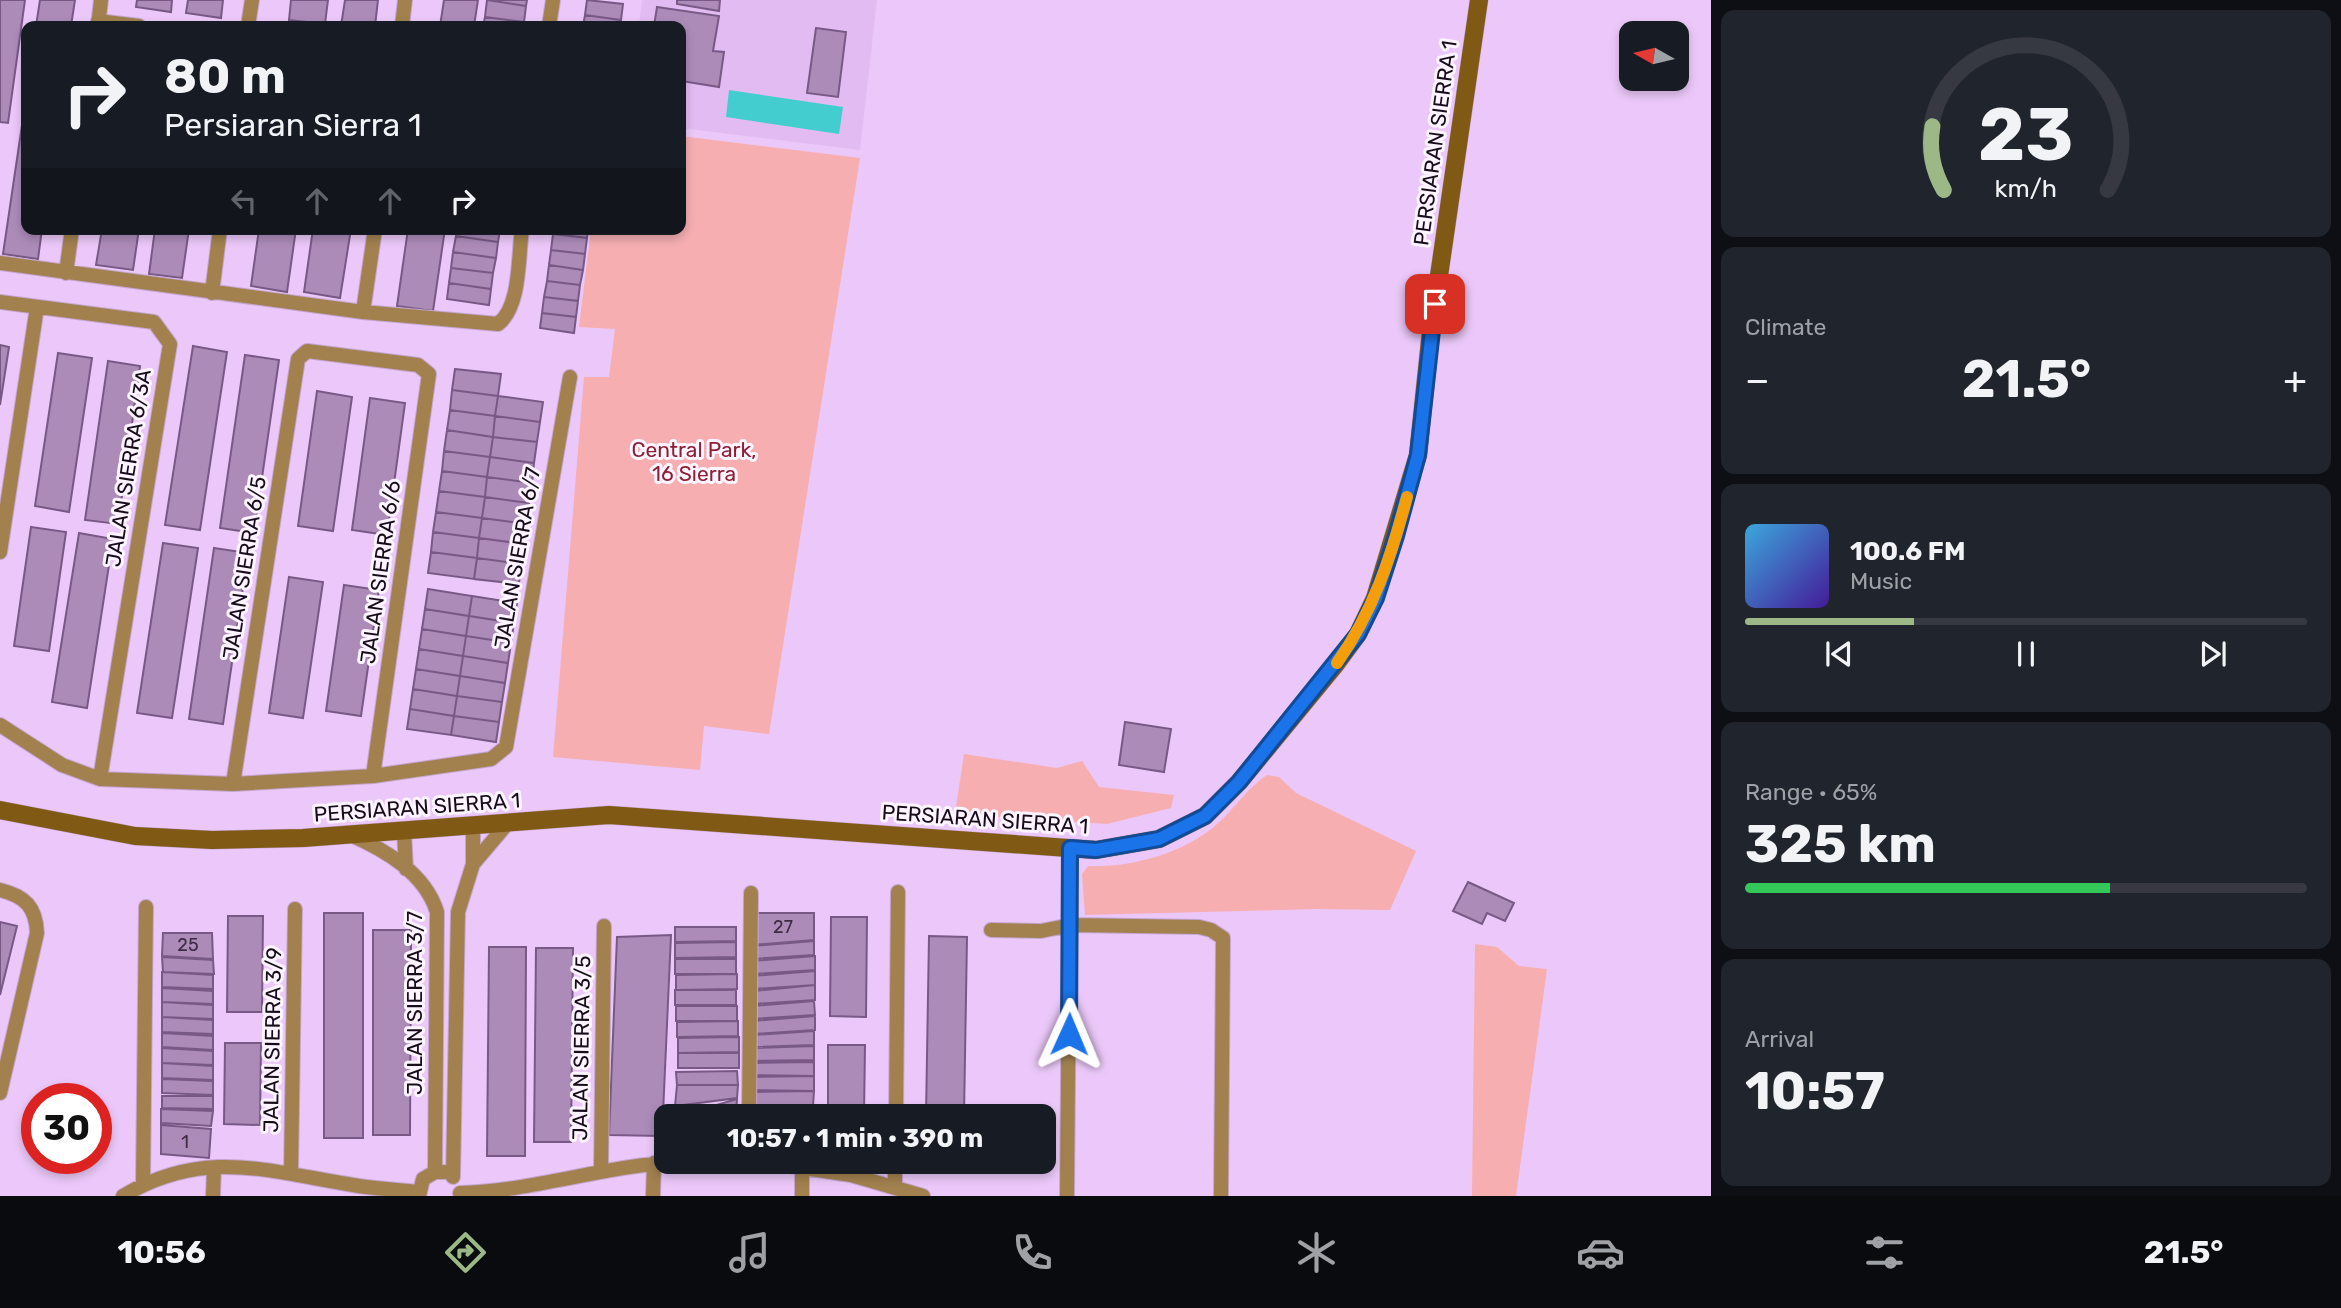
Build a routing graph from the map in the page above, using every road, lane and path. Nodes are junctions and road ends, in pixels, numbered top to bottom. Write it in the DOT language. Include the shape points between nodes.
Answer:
graph roads {
  1 [pos="101,0"];
  2 [pos="251,0"];
  3 [pos="405,0"];
  4 [pos="553,0"];
  5 [pos="1479,0"];
  6 [pos="98,21"];
  7 [pos="249,21"];
  8 [pos="403,21"];
  9 [pos="550,21"];
  10 [pos="71,235"];
  11 [pos="219,235"];
  12 [pos="373,235"];
  13 [pos="521,235"];
  14 [pos="0,263"];
  15 [pos="66,273"];
  16 [pos="212,293"];
  17 [pos="0,302"];
  18 [pos="37,307"];
  19 [pos="363,312"];
  20 [pos="298,359"];
  21 [pos="570,377"];
  22 [pos="0,552"];
  23 [pos="0,725"];
  24 [pos="373,776"];
  25 [pos="100,779"];
  26 [pos="233,784"];
  27 [pos="0,810"];
  28 [pos="507,824"];
  29 [pos="473,827"];
  30 [pos="404,831"];
  31 [pos="351,835"];
  32 [pos="1070,848"];
  33 [pos="472,864"];
  34 [pos="406,869"];
  35 [pos="0,890"];
  36 [pos="898,892"];
  37 [pos="751,893"];
  38 [pos="146,907"];
  39 [pos="295,909"];
  40 [pos="438,912"];
  41 [pos="458,912"];
  42 [pos="1071,925"];
  43 [pos="604,926"];
  44 [pos="991,930"];
  45 [pos="456,994"];
  46 [pos="436,995"];
  47 [pos="435,1086"];
  48 [pos="454,1086"];
  49 [pos="0,1093"];
  50 [pos="749,1104"];
  51 [pos="896,1104"];
  52 [pos="654,1163"];
  53 [pos="214,1168"];
  54 [pos="291,1171"];
  55 [pos="601,1171"];
  56 [pos="435,1172"];
  57 [pos="802,1174"];
  58 [pos="839,1174"];
  59 [pos="895,1174"];
  60 [pos="453,1177"];
  61 [pos="143,1184"];
  62 [pos="895,1186"];
  63 [pos="358,1191"];
  64 [pos="419,1194"];
  65 [pos="505,1194"];
  66 [pos="459,1195"];
  67 [pos="123,1196"];
  68 [pos="213,1196"];
  69 [pos="653,1196"];
  70 [pos="802,1196"];
  71 [pos="923,1196"];
  72 [pos="1067,1196"];
  73 [pos="1220,1196"];
  1 -- 6 [label="street"];
  2 -- 7 [label="street"];
  3 -- 8 [label="street"];
  4 -- 9 [label="street"];
  5 -- 32 [label="street, PERSIARAN SIERRA 1" via="1431,331 1418,455 1376,598 1336,664 1239,782 1205,816 1159,839 1096,850"];
  10 -- 15 [label="street"];
  11 -- 16 [label="street"];
  12 -- 19 [label="street"];
  13 -- 19 [label="street" via="512,302 498,324"];
  14 -- 15 [label="street"];
  15 -- 16 [label="street"];
  16 -- 19 [label="street"];
  17 -- 18 [label="street, JALAN SIERRA 6/3A"];
  18 -- 22 [label="street"];
  18 -- 25 [label="street, JALAN SIERRA 6/3A" via="155,322 170,344"];
  20 -- 24 [label="street, JALAN SIERRA 6/6" via="307,351 418,365 429,374"];
  20 -- 26 [label="street, JALAN SIERRA 6/5"];
  21 -- 24 [label="street, JALAN SIERRA 6/7" via="506,747 492,759"];
  23 -- 25 [label="street" via="62,765"];
  24 -- 26 [label="street"];
  25 -- 26 [label="street"];
  27 -- 31 [label="street, PERSIARAN SIERRA 1" via="135,836 212,840"];
  28 -- 29 [label="street, PERSIARAN SIERRA 1"];
  28 -- 32 [label="street, PERSIARAN SIERRA 1" via="609,815"];
  28 -- 33 [label="street, JALAN SIERRA 3/7"];
  29 -- 30 [label="street, PERSIARAN SIERRA 1"];
  29 -- 33 [label="street"];
  30 -- 31 [label="street, PERSIARAN SIERRA 1"];
  30 -- 34 [label="street"];
  31 -- 34 [label="street, JALAN SIERRA 3/7" via="392,856"];
  32 -- 42 [label="street"];
  33 -- 41 [label="street, JALAN SIERRA 3/7"];
  34 -- 40 [label="street, JALAN SIERRA 3/7" via="433,897"];
  35 -- 49 [label="street" via="17,894 29,904 37,933"];
  36 -- 51 [label="street"];
  37 -- 50 [label="street"];
  38 -- 61 [label="street"];
  39 -- 54 [label="street, JALAN SIERRA 3/9"];
  40 -- 41 [label="street"];
  40 -- 46 [label="street, JALAN SIERRA 3/7"];
  41 -- 45 [label="street, JALAN SIERRA 3/7"];
  42 -- 44 [label="street" via="1041,931"];
  42 -- 72 [label="street"];
  42 -- 73 [label="street" via="1199,927 1223,937"];
  43 -- 55 [label="street, JALAN SIERRA 3/5"];
  45 -- 46 [label="street"];
  45 -- 48 [label="street, JALAN SIERRA 3/7"];
  46 -- 47 [label="street, JALAN SIERRA 3/7"];
  47 -- 48 [label="street"];
  47 -- 56 [label="street, JALAN SIERRA 3/7"];
  48 -- 60 [label="street, JALAN SIERRA 3/7"];
  52 -- 55 [label="street"];
  52 -- 69 [label="street"];
  53 -- 54 [label="street"];
  53 -- 61 [label="street"];
  53 -- 68 [label="street"];
  54 -- 63 [label="street"];
  55 -- 65 [label="street"];
  56 -- 60 [label="street"];
  56 -- 64 [label="street" via="423,1180"];
  57 -- 70 [label="street"];
  58 -- 62 [label="street"];
  59 -- 62 [label="street"];
  60 -- 66 [label="street"];
  61 -- 67 [label="street"];
  62 -- 71 [label="street"];
  63 -- 64 [label="street"];
  65 -- 66 [label="street"];
}
